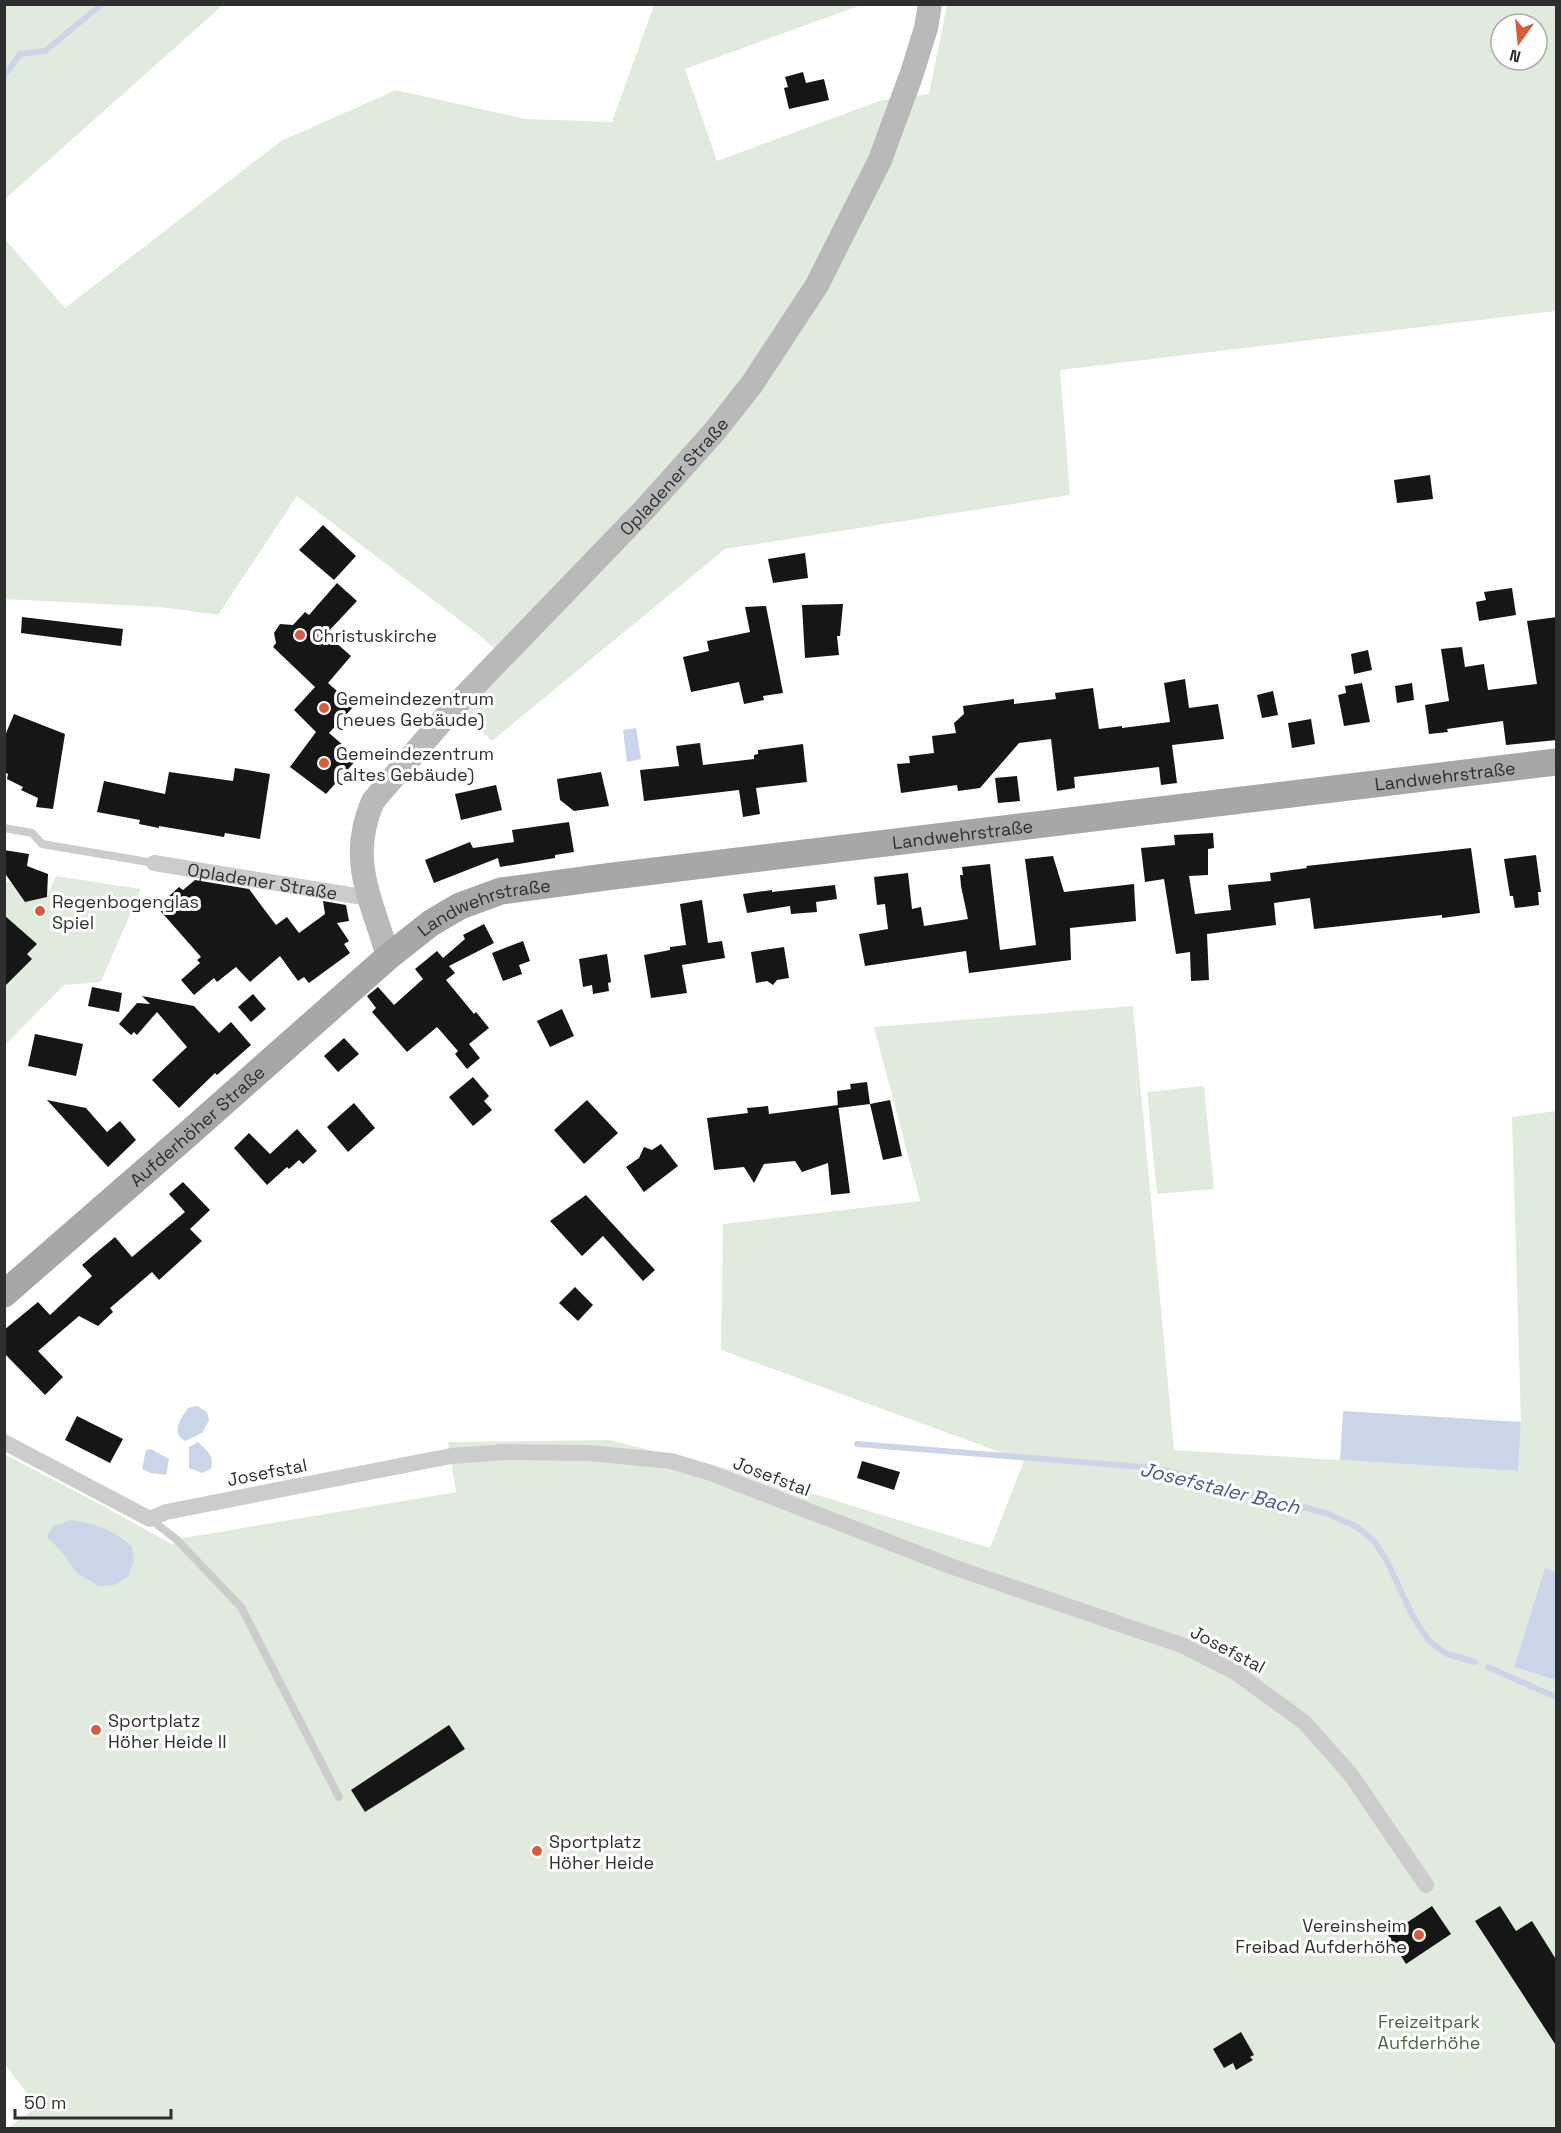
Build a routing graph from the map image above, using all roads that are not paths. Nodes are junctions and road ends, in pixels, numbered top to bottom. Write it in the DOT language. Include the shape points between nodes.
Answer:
graph roads {
  1 [pos="930,4"];
  2 [pos="1557,762"];
  3 [pos="4,828"];
  4 [pos="154,863"];
  5 [pos="369,898"];
  6 [pos="388,957"];
  7 [pos="4,1294"];
  8 [pos="4,1442"];
  9 [pos="150,1519"];
  10 [pos="339,1797"];
  11 [pos="1426,1885"];
  1 -- 5 [label="main road, Opladener Straße" via="912,73 880,160 817,285 752,384 715,431 454,707 373,801 360,848"];
  2 -- 6 [label="main road, Landwehrstraße" via="501,891 431,922"];
  3 -- 4 [label="lane" via="32,833 42,844"];
  4 -- 5 [label="street, Opladener Straße"];
  5 -- 6 [label="main road, Opladener Straße"];
  6 -- 7 [label="main road, Aufderhöher Straße"];
  8 -- 9 [label="street"];
  9 -- 10 [label="lane" via="176,1539 241,1607"];
  9 -- 11 [label="street, Josefstal" via="166,1512 450,1456 589,1453 670,1461 711,1473 953,1567 1184,1646 1225,1666 1304,1722 1329,1749"];
}
